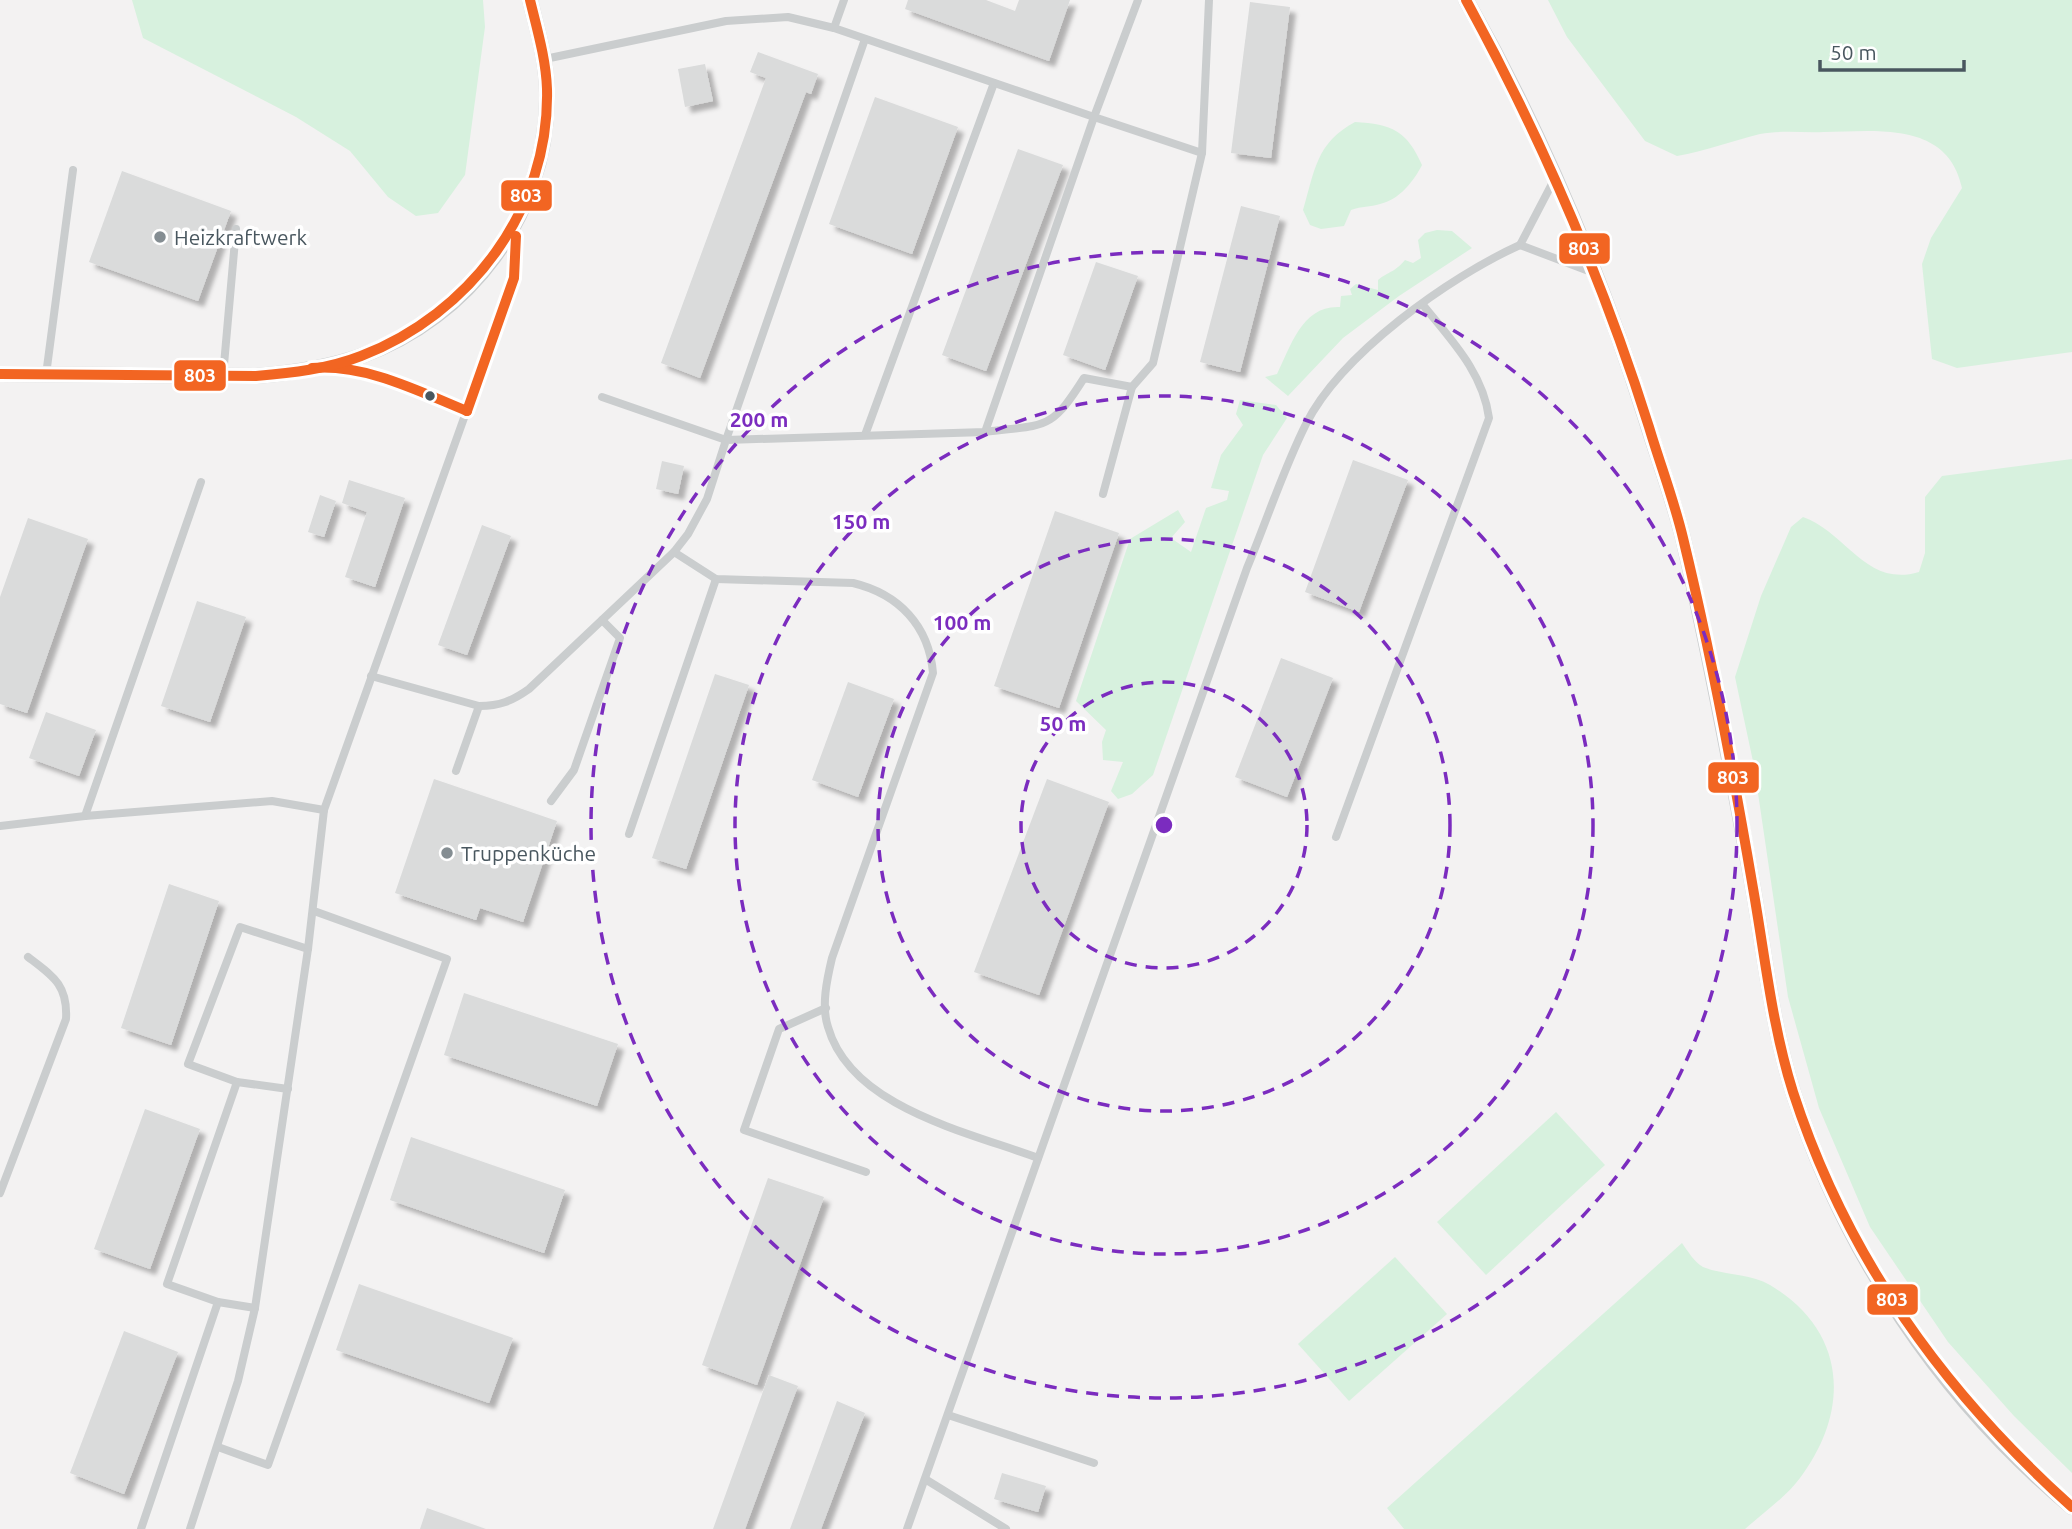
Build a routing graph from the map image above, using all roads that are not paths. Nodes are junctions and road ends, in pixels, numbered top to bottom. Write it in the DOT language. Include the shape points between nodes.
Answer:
graph roads {
  1 [pos="530,0"];
  2 [pos="844,0"];
  3 [pos="1138,0"];
  4 [pos="1209,0"];
  5 [pos="1466,0"];
  6 [pos="834,28"];
  7 [pos="865,39"];
  8 [pos="545,59"];
  9 [pos="995,83"];
  10 [pos="1094,117"];
  11 [pos="1202,153"];
  12 [pos="73,170"];
  13 [pos="1556,175"];
  14 [pos="517,224"];
  15 [pos="236,229"];
  16 [pos="1520,245"];
  17 [pos="1596,274"];
  18 [pos="1423,305"];
  19 [pos="323,366"];
  20 [pos="0,374"];
  21 [pos="46,374"];
  22 [pos="223,376"];
  23 [pos="1132,387"];
  24 [pos="602,397"];
  25 [pos="467,411"];
  26 [pos="985,432"];
  27 [pos="865,435"];
  28 [pos="726,440"];
  29 [pos="201,482"];
  30 [pos="1103,494"];
  31 [pos="674,552"];
  32 [pos="716,579"];
  33 [pos="602,620"];
  34 [pos="372,676"];
  35 [pos="479,706"];
  36 [pos="456,771"];
  37 [pos="551,801"];
  38 [pos="324,810"];
  39 [pos="85,816"];
  40 [pos="0,826"];
  41 [pos="629,834"];
  42 [pos="1336,837"];
  43 [pos="314,911"];
  44 [pos="309,949"];
  45 [pos="28,957"];
  46 [pos="826,1008"];
  47 [pos="237,1082"];
  48 [pos="288,1089"];
  49 [pos="1038,1158"];
  50 [pos="866,1172"];
  51 [pos="0,1194"];
  52 [pos="218,1302"];
  53 [pos="255,1308"];
  54 [pos="948,1415"];
  55 [pos="218,1447"];
  56 [pos="1094,1463"];
  57 [pos="925,1479"];
  58 [pos="2072,1507"];
  59 [pos="141,1529"];
  60 [pos="190,1529"];
  61 [pos="907,1529"];
  62 [pos="1006,1529"];
  1 -- 8 [label="street"];
  2 -- 6 [label="lane"];
  3 -- 10 [label="lane"];
  4 -- 11 [label="lane"];
  5 -- 13 [label="street"];
  6 -- 7 [label="lane"];
  6 -- 8 [label="lane" via="788,17 726,21"];
  7 -- 9 [label="lane"];
  7 -- 28 [label="lane"];
  8 -- 14 [label="street" via="547,99 541,152"];
  9 -- 10 [label="lane"];
  9 -- 27 [label="lane"];
  10 -- 11 [label="lane"];
  10 -- 26 [label="lane"];
  11 -- 23 [label="lane" via="1153,363"];
  12 -- 21 [label="lane"];
  13 -- 16 [label="lane"];
  13 -- 17 [label="street"];
  14 -- 19 [label="street" via="485,269 437,316 383,347"];
  14 -- 25 [label="lane" via="514,278"];
  15 -- 22 [label="lane"];
  16 -- 17 [label="lane"];
  16 -- 18 [label="lane" via="1481,262"];
  17 -- 58 [label="street" via="1682,534 1733,780 1778,1033 1823,1174 1857,1245 1919,1343 2005,1444"];
  18 -- 42 [label="lane" via="1473,369 1486,393 1489,418"];
  18 -- 49 [label="lane" via="1374,341 1336,378 1306,423 1247,568"];
  19 -- 22 [label="street" via="294,373"];
  19 -- 25 [label="lane" via="400,385"];
  20 -- 21 [label="street"];
  21 -- 22 [label="street"];
  23 -- 26 [label="lane" via="1084,378 1052,421"];
  23 -- 30 [label="lane"];
  24 -- 28 [label="lane"];
  25 -- 34 [label="lane"];
  26 -- 27 [label="lane"];
  27 -- 28 [label="lane"];
  28 -- 31 [label="lane" via="699,517"];
  29 -- 39 [label="lane"];
  31 -- 32 [label="lane"];
  31 -- 33 [label="lane"];
  32 -- 41 [label="lane"];
  32 -- 46 [label="lane" via="853,583 875,588 909,613 931,651 933,673 832,958"];
  33 -- 35 [label="lane" via="514,700"];
  33 -- 37 [label="lane" via="620,638 574,771"];
  34 -- 35 [label="lane"];
  34 -- 38 [label="lane"];
  35 -- 36 [label="lane"];
  38 -- 39 [label="lane" via="272,802"];
  38 -- 43 [label="lane"];
  39 -- 40 [label="lane"];
  43 -- 44 [label="lane"];
  43 -- 55 [label="lane" via="447,959 268,1465"];
  44 -- 47 [label="lane" via="240,927 188,1064"];
  44 -- 48 [label="lane"];
  45 -- 51 [label="lane" via="60,984 67,1000 65,1019"];
  46 -- 49 [label="lane" via="827,1026 844,1064 880,1094 912,1112"];
  46 -- 50 [label="lane" via="779,1028 744,1130"];
  47 -- 48 [label="lane"];
  47 -- 52 [label="lane" via="167,1284"];
  48 -- 53 [label="lane"];
  49 -- 54 [label="lane"];
  52 -- 53 [label="lane"];
  52 -- 59 [label="lane"];
  53 -- 55 [label="lane"];
  54 -- 56 [label="lane"];
  54 -- 57 [label="lane"];
  55 -- 60 [label="lane"];
  57 -- 61 [label="lane"];
  57 -- 62 [label="lane"];
}
